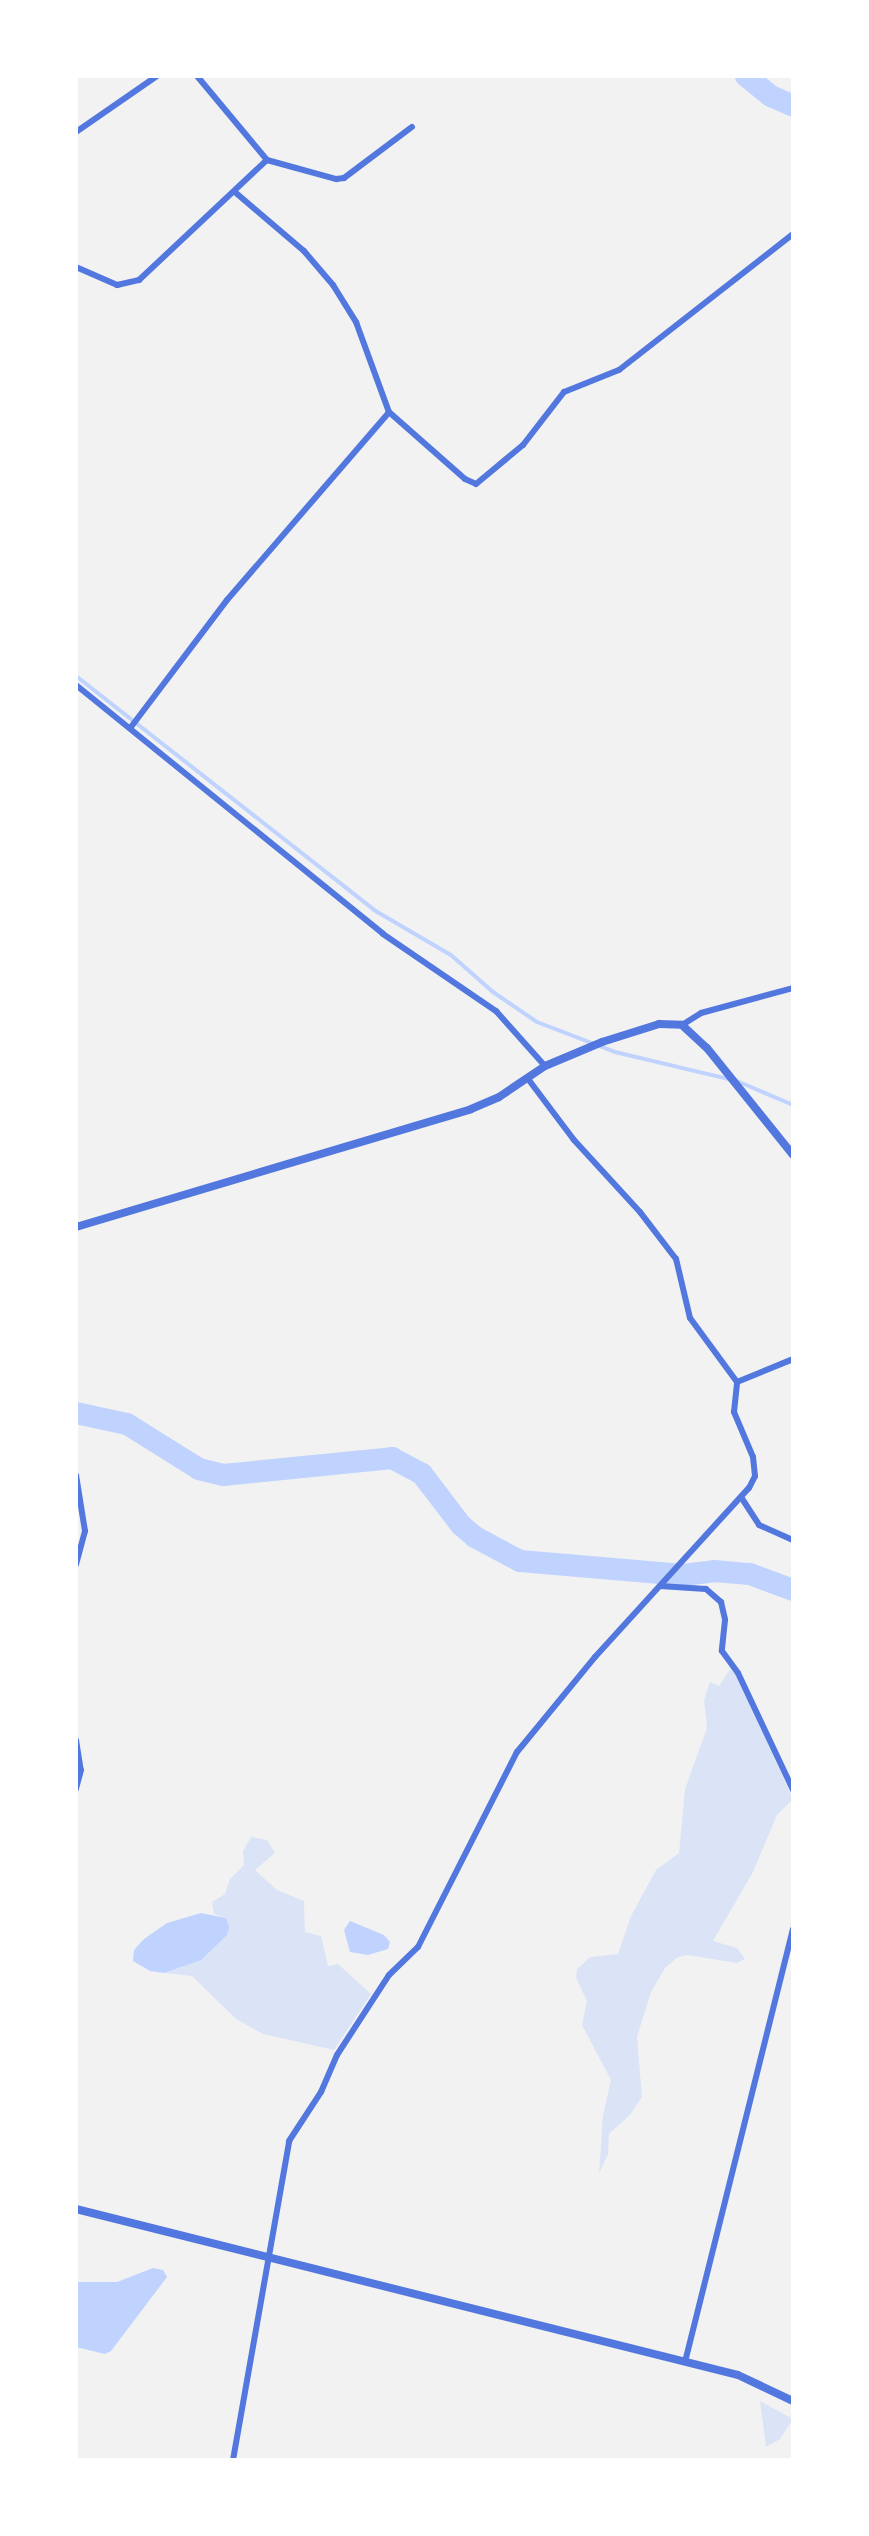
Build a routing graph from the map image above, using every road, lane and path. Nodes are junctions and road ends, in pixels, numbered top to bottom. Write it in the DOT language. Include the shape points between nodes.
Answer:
graph roads {
  1 [pos="157,76"];
  2 [pos="197,76"];
  3 [pos="412,127"];
  4 [pos="76,132"];
  5 [pos="267,160"];
  6 [pos="236,193"];
  7 [pos="793,234"];
  8 [pos="76,267"];
  9 [pos="389,412"];
  10 [pos="76,685"];
  11 [pos="131,727"];
  12 [pos="793,988"];
  13 [pos="682,1025"];
  14 [pos="545,1066"];
  15 [pos="528,1079"];
  16 [pos="793,1155"];
  17 [pos="76,1227"];
  18 [pos="793,1359"];
  19 [pos="737,1382"];
  20 [pos="76,1475"];
  21 [pos="741,1497"];
  22 [pos="793,1540"];
  23 [pos="76,1565"];
  24 [pos="663,1584"];
  25 [pos="76,1740"];
  26 [pos="76,1789"];
  27 [pos="793,1790"];
  28 [pos="793,1929"];
  29 [pos="76,2209"];
  30 [pos="268,2255"];
  31 [pos="685,2362"];
  32 [pos="793,2401"];
  33 [pos="233,2460"];
  1 -- 4 [label="street"];
  2 -- 5 [label="street"];
  3 -- 5 [label="street" via="344,178"];
  5 -- 6 [label="street"];
  6 -- 8 [label="street" via="139,280 117,285"];
  6 -- 9 [label="street" via="304,251 333,285 356,322"];
  7 -- 9 [label="street" via="619,370 564,392 523,445 476,484"];
  9 -- 11 [label="street" via="227,600"];
  10 -- 11 [label="street"];
  11 -- 14 [label="street" via="383,934 496,1011"];
  12 -- 13 [label="street" via="701,1013"];
  13 -- 14 [label="street" via="644,1027"];
  13 -- 16 [label="street"];
  14 -- 15 [label="street"];
  15 -- 17 [label="street" via="458,1114"];
  15 -- 19 [label="street" via="676,1259 690,1318"];
  18 -- 19 [label="street"];
  19 -- 21 [label="street" via="734,1412 753,1457 755,1476"];
  20 -- 23 [label="street" via="85,1531"];
  21 -- 22 [label="street" via="759,1525"];
  21 -- 24 [label="street"];
  24 -- 27 [label="street" via="706,1589 721,1602 722,1651 738,1673"];
  24 -- 30 [label="street" via="517,1752 418,1947 389,1975 337,2055 321,2092 289,2141"];
  25 -- 26 [label="street" via="81,1770"];
  28 -- 31 [label="street"];
  29 -- 30 [label="street"];
  30 -- 31 [label="street"];
  30 -- 33 [label="street"];
  31 -- 32 [label="street" via="738,2375"];
}
